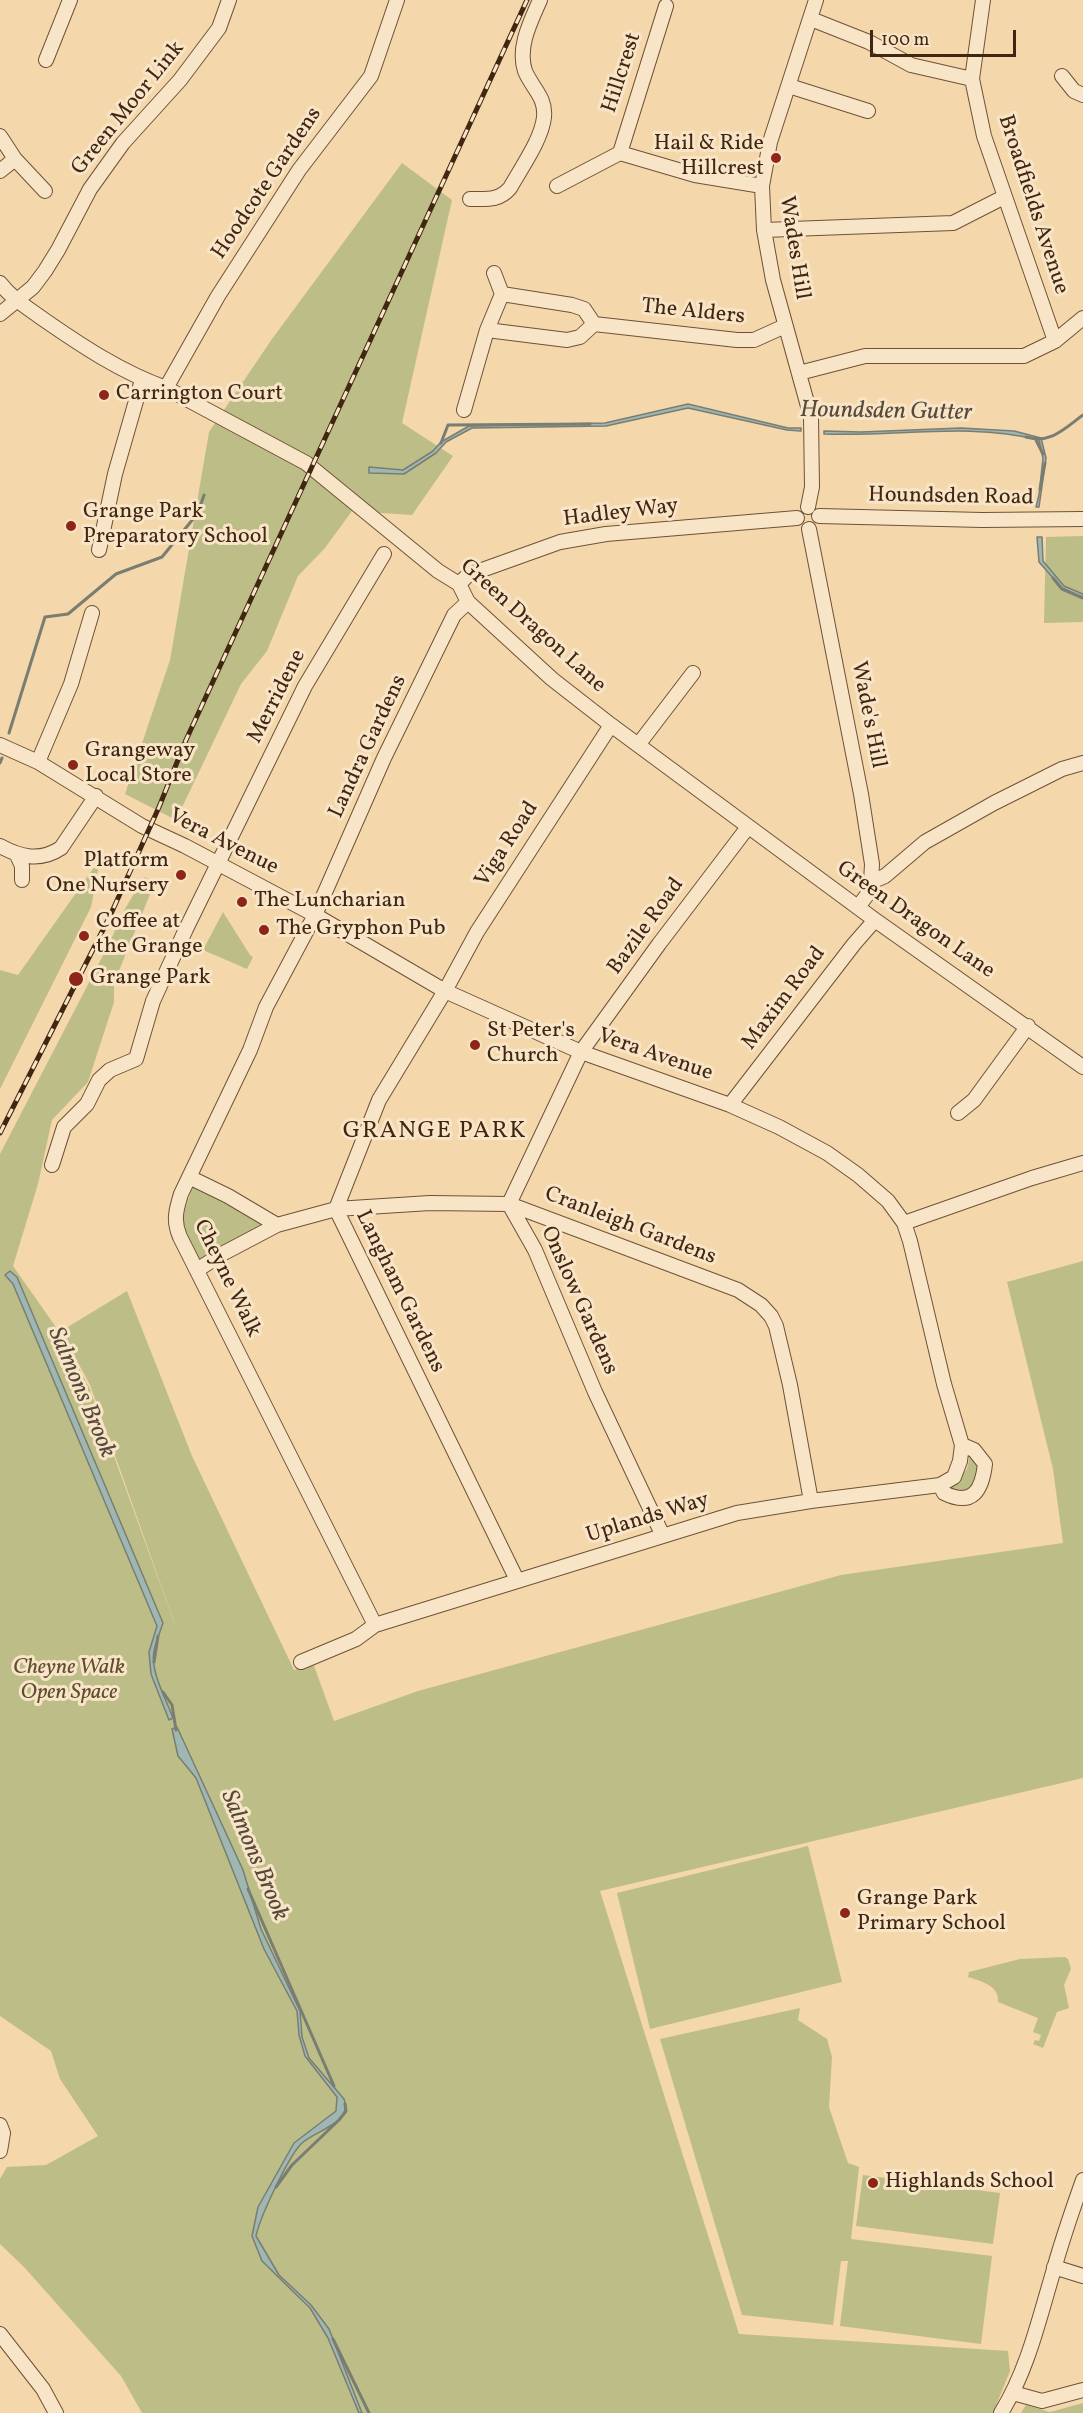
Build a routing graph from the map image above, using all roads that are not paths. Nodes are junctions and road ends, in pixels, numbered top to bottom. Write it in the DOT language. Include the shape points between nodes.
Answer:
graph roads {
  1 [pos="70,0"];
  2 [pos="229,0"];
  3 [pos="396,0"];
  4 [pos="540,0"];
  5 [pos="816,0"];
  6 [pos="983,0"];
  7 [pos="666,6"];
  8 [pos="811,19"];
  9 [pos="46,60"];
  10 [pos="1062,76"];
  11 [pos="972,79"];
  12 [pos="789,86"];
  13 [pos="1083,95"];
  14 [pos="868,111"];
  15 [pos="0,136"];
  16 [pos="620,153"];
  17 [pos="15,159"];
  18 [pos="0,171"];
  19 [pos="557,186"];
  20 [pos="762,186"];
  21 [pos="45,191"];
  22 [pos="1004,197"];
  23 [pos="470,199"];
  24 [pos="764,230"];
  25 [pos="494,273"];
  26 [pos="0,283"];
  27 [pos="502,294"];
  28 [pos="17,300"];
  29 [pos="0,314"];
  30 [pos="1083,318"];
  31 [pos="594,324"];
  32 [pos="785,326"];
  33 [pos="487,330"];
  34 [pos="1055,341"];
  35 [pos="799,373"];
  36 [pos="142,380"];
  37 [pos="166,388"];
  38 [pos="464,410"];
  39 [pos="808,507"];
  40 [pos="819,516"];
  41 [pos="797,518"];
  42 [pos="1083,519"];
  43 [pos="809,528"];
  44 [pos="99,550"];
  45 [pos="384,554"];
  46 [pos="459,584"];
  47 [pos="468,602"];
  48 [pos="92,613"];
  49 [pos="693,673"];
  50 [pos="611,725"];
  51 [pos="0,745"];
  52 [pos="638,745"];
  53 [pos="38,762"];
  54 [pos="1083,763"];
  55 [pos="96,796"];
  56 [pos="748,826"];
  57 [pos="0,846"];
  58 [pos="17,855"];
  59 [pos="219,865"];
  60 [pos="22,880"];
  61 [pos="872,882"];
  62 [pos="858,907"];
  63 [pos="315,915"];
  64 [pos="875,920"];
  65 [pos="445,991"];
  66 [pos="1028,1026"];
  67 [pos="581,1052"];
  68 [pos="1083,1067"];
  69 [pos="730,1105"];
  70 [pos="958,1113"];
  71 [pos="1083,1163"];
  72 [pos="52,1165"];
  73 [pos="189,1177"];
  74 [pos="508,1204"];
  75 [pos="336,1209"];
  76 [pos="903,1223"];
  77 [pos="277,1225"];
  78 [pos="197,1270"];
  79 [pos="962,1445"];
  80 [pos="940,1485"];
  81 [pos="811,1501"];
  82 [pos="663,1536"];
  83 [pos="517,1580"];
  84 [pos="375,1625"];
  85 [pos="301,1662"];
  86 [pos="0,2125"];
  87 [pos="0,2151"];
  88 [pos="1083,2180"];
  89 [pos="1054,2267"];
  90 [pos="1083,2276"];
  91 [pos="0,2334"];
  92 [pos="1083,2390"];
  93 [pos="1014,2393"];
  94 [pos="56,2413"];
  95 [pos="1001,2413"];
  1 -- 9 [label="street"];
  2 -- 28 [label="street, Green Moor Link" via="219,28 180,80 123,143 90,189 45,271"];
  3 -- 37 [label="street, Hoodcote Gardens" via="371,76 299,170 218,296"];
  4 -- 23 [label="street" via="522,55 526,72 544,102 542,130 504,195"];
  5 -- 8 [label="street, Wades Hill"];
  6 -- 11 [label="street, Broadfields Avenue"];
  7 -- 16 [label="street, Hillcrest"];
  8 -- 11 [label="street" via="869,42 911,66"];
  8 -- 12 [label="street, Wades Hill"];
  10 -- 13 [label="street" via="1074,91"];
  11 -- 22 [label="street, Broadfields Avenue" via="984,136"];
  12 -- 14 [label="street"];
  12 -- 20 [label="street, Wades Hill" via="770,142"];
  15 -- 17 [label="street"];
  16 -- 19 [label="street"];
  16 -- 20 [label="street" via="694,175"];
  17 -- 18 [label="street"];
  17 -- 21 [label="street"];
  20 -- 24 [label="street, Wades Hill"];
  22 -- 24 [label="street" via="953,223"];
  22 -- 34 [label="street, Broadfields Avenue"];
  24 -- 32 [label="street, Wades Hill"];
  25 -- 27 [label="street"];
  26 -- 28 [label="street, Green Dragon Lane"];
  27 -- 31 [label="street" via="572,305 584,309"];
  27 -- 33 [label="street"];
  28 -- 29 [label="street, Green Moor Link"];
  28 -- 36 [label="street, Green Dragon Lane" via="80,345"];
  30 -- 34 [label="street"];
  31 -- 32 [label="street, The Alders" via="746,340"];
  31 -- 33 [label="street" via="580,337 567,340"];
  32 -- 35 [label="street, Wades Hill"];
  33 -- 38 [label="street"];
  34 -- 35 [label="street" via="1024,356 865,356"];
  35 -- 39 [label="street, Wades Hill" via="813,439"];
  36 -- 37 [label="street, Green Dragon Lane"];
  36 -- 44 [label="street" via="115,474"];
  37 -- 46 [label="street, Green Dragon Lane" via="306,463"];
  39 -- 40 [label="street"];
  39 -- 41 [label="street"];
  40 -- 42 [label="street, Houndsden Road"];
  40 -- 43 [label="street" via="816,525"];
  41 -- 43 [label="street"];
  41 -- 46 [label="street, Hadley Way" via="606,534 560,542 468,575"];
  43 -- 61 [label="street, Wade's Hill" via="861,794"];
  45 -- 59 [label="street, Merridene" via="305,686"];
  46 -- 47 [label="street, Green Dragon Lane"];
  47 -- 50 [label="street, Green Dragon Lane" via="552,679"];
  47 -- 63 [label="street, Landra Gardens" via="454,615 384,758"];
  48 -- 53 [label="street" via="71,684"];
  49 -- 52 [label="street"];
  50 -- 52 [label="street, Green Dragon Lane"];
  50 -- 65 [label="street, Viga Road" via="477,932"];
  51 -- 53 [label="street, Vera Avenue"];
  52 -- 56 [label="street, Green Dragon Lane"];
  53 -- 55 [label="street, Vera Avenue"];
  54 -- 61 [label="street" via="1062,769 994,803 925,842 885,876"];
  55 -- 58 [label="street" via="61,848 48,855"];
  55 -- 59 [label="street, Vera Avenue" via="142,826"];
  56 -- 62 [label="street, Green Dragon Lane"];
  56 -- 67 [label="street, Bazile Road"];
  57 -- 58 [label="street"];
  58 -- 60 [label="street"];
  59 -- 63 [label="street, Vera Avenue"];
  59 -- 72 [label="street, Merridene" via="153,1001 136,1059 110,1070 99,1080 87,1104 64,1127"];
  61 -- 62 [label="street"];
  62 -- 64 [label="street, Green Dragon Lane"];
  63 -- 65 [label="street, Vera Avenue"];
  63 -- 73 [label="street, Cheyne Walk" via="266,1007"];
  64 -- 66 [label="street, Green Dragon Lane"];
  64 -- 69 [label="street, Maxim Road"];
  65 -- 67 [label="street, Vera Avenue"];
  65 -- 75 [label="street, Langham Gardens" via="379,1100"];
  66 -- 68 [label="street, Green Dragon Lane"];
  66 -- 70 [label="street" via="974,1100"];
  67 -- 69 [label="street, Vera Avenue"];
  67 -- 74 [label="street"];
  69 -- 76 [label="street, Vera Avenue" via="827,1153 888,1200"];
  71 -- 76 [label="street"];
  73 -- 77 [label="street"];
  73 -- 78 [label="street, Cheyne Walk" via="175,1226"];
  74 -- 75 [label="street, Cranleigh Gardens" via="430,1203"];
  74 -- 81 [label="street, Cranleigh Gardens" via="738,1290 761,1305 776,1326"];
  74 -- 82 [label="street, Onslow Gardens" via="535,1250"];
  75 -- 77 [label="street, Cranleigh Gardens"];
  75 -- 83 [label="street, Langham Gardens"];
  76 -- 79 [label="street, Vera Avenue"];
  77 -- 78 [label="street, Cranleigh Gardens"];
  78 -- 84 [label="street, Cheyne Walk"];
  79 -- 80 [label="street" via="954,1477"];
  79 -- 80 [label="street" via="974,1450 985,1464 983,1482 975,1495 964,1498 944,1493"];
  80 -- 81 [label="street, Uplands Way"];
  81 -- 82 [label="street, Uplands Way" via="737,1513"];
  82 -- 83 [label="street, Uplands Way"];
  83 -- 84 [label="street, Uplands Way"];
  84 -- 85 [label="street, Uplands Way" via="356,1639"];
  86 -- 87 [label="street"];
  88 -- 89 [label="street"];
  89 -- 90 [label="street"];
  89 -- 93 [label="street"];
  91 -- 94 [label="street" via="43,2389"];
  92 -- 93 [label="street" via="1042,2401"];
  93 -- 95 [label="street"];
}
